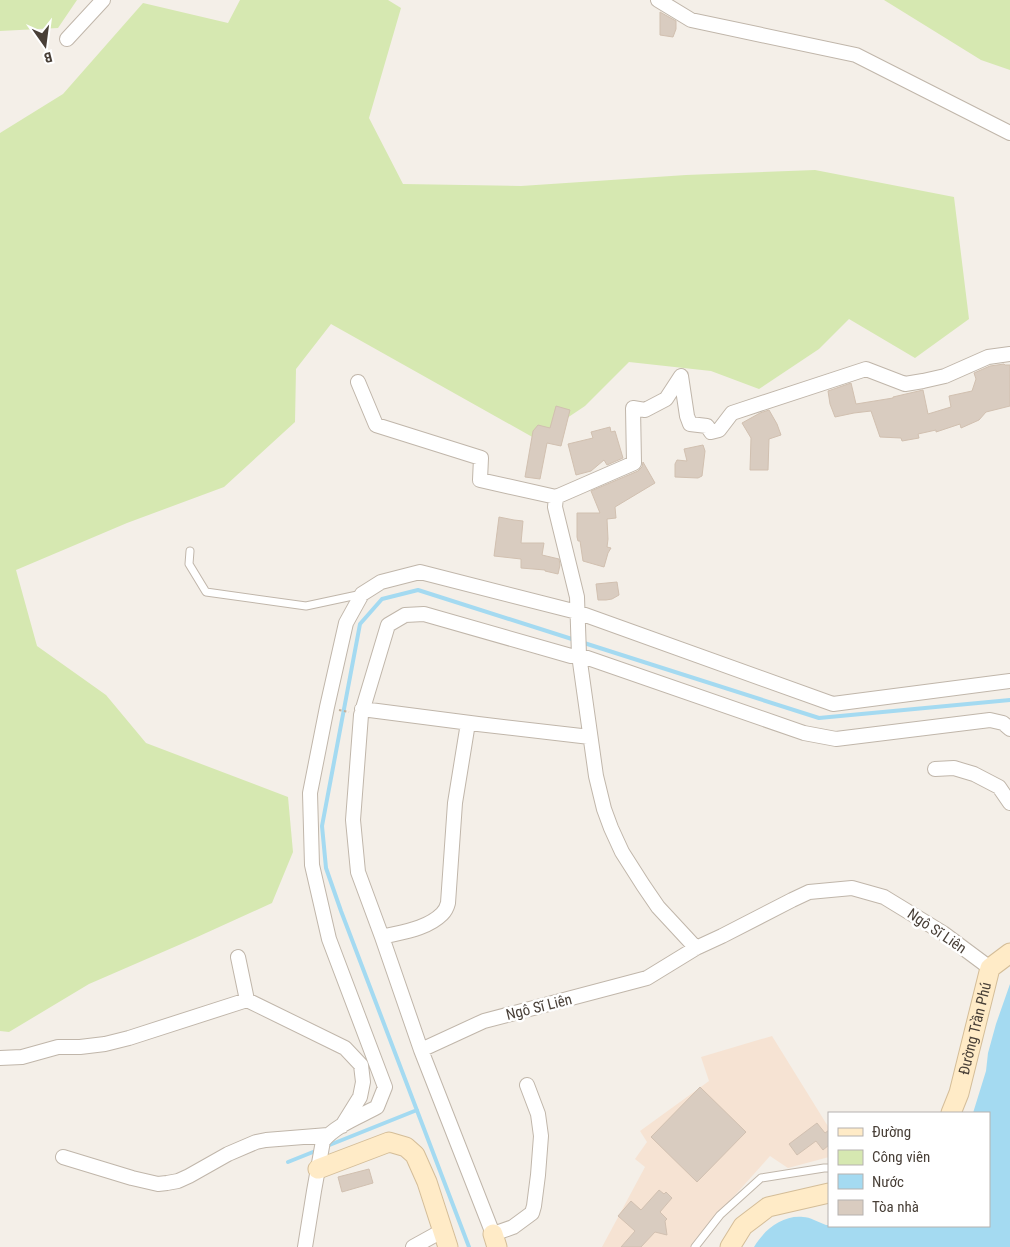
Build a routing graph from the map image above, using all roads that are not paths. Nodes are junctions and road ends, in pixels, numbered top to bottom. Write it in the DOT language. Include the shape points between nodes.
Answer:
graph roads {
  1 [pos="103,0"];
  2 [pos="658,0"];
  3 [pos="68,39"];
  4 [pos="1010,133"];
  5 [pos="1010,354"];
  6 [pos="358,382"];
  7 [pos="556,497"];
  8 [pos="190,551"];
  9 [pos="362,594"];
  10 [pos="577,616"];
  11 [pos="579,653"];
  12 [pos="1010,681"];
  13 [pos="359,711"];
  14 [pos="468,723"];
  15 [pos="1010,730"];
  16 [pos="590,737"];
  17 [pos="935,769"];
  18 [pos="1010,803"];
  19 [pos="382,937"];
  20 [pos="696,948"];
  21 [pos="1010,953"];
  22 [pos="238,958"];
  23 [pos="990,968"];
  24 [pos="247,1000"];
  25 [pos="421,1050"];
  26 [pos="0,1058"];
  27 [pos="527,1085"];
  28 [pos="951,1112"];
  29 [pos="341,1126"];
  30 [pos="326,1138"];
  31 [pos="64,1157"];
  32 [pos="318,1165"];
  33 [pos="828,1168"];
  34 [pos="828,1193"];
  35 [pos="445,1239"];
  36 [pos="495,1240"];
  37 [pos="305,1247"];
  38 [pos="413,1247"];
  39 [pos="695,1247"];
  40 [pos="730,1247"];
  1 -- 3 [label="street"];
  2 -- 4 [label="street" via="691,20 856,55"];
  5 -- 7 [label="street" via="988,357 944,376 905,384 866,369 732,413 719,430 711,432 707,426 690,424 681,376 666,399 646,410 633,408 634,463"];
  6 -- 7 [label="street" via="376,425 481,458 480,480"];
  7 -- 10 [label="street" via="555,507 578,598"];
  8 -- 9 [label="lane" via="189,564 206,592 306,606"];
  9 -- 10 [label="street" via="381,582 420,572"];
  9 -- 29 [label="street" via="346,624 310,794 312,865 329,939 385,1087 377,1107"];
  10 -- 11 [label="street"];
  10 -- 12 [label="street" via="833,704"];
  11 -- 13 [label="street" via="571,656 424,614 405,615 388,625"];
  11 -- 15 [label="street" via="804,733 836,739 990,720 1004,723"];
  11 -- 16 [label="street"];
  13 -- 14 [label="street"];
  13 -- 19 [label="street" via="353,820 358,872"];
  14 -- 16 [label="street"];
  14 -- 19 [label="street" via="455,803 448,903 444,913 424,926"];
  16 -- 20 [label="street" via="604,809 622,852 658,906"];
  17 -- 18 [label="street" via="954,768 974,774 999,787"];
  19 -- 25 [label="street"];
  20 -- 23 [label="street, Ngô Sĩ Liên" via="810,892 852,888 884,897 944,933"];
  20 -- 25 [label="street, Ngô Sĩ Liên" via="647,978 484,1021"];
  21 -- 23 [label="street, Đường Trần Phú"];
  22 -- 24 [label="street"];
  23 -- 28 [label="street, Đường Trần Phú"];
  24 -- 26 [label="street" via="105,1044 58,1047 22,1057"];
  24 -- 29 [label="street" via="345,1048 361,1065 363,1082 360,1097"];
  25 -- 36 [label="street"];
  27 -- 36 [label="street" via="538,1114 541,1136 534,1206 532,1213"];
  29 -- 30 [label="street"];
  30 -- 31 [label="street" via="256,1142 168,1184 132,1178"];
  30 -- 32 [label="street"];
  32 -- 35 [label="street" via="389,1142 406,1147 415,1155 427,1182"];
  32 -- 37 [label="street"];
  33 -- 39 [label="lane" via="761,1178 720,1214"];
  34 -- 40 [label="street" via="768,1207 742,1226"];
  35 -- 38 [label="street"];
}
